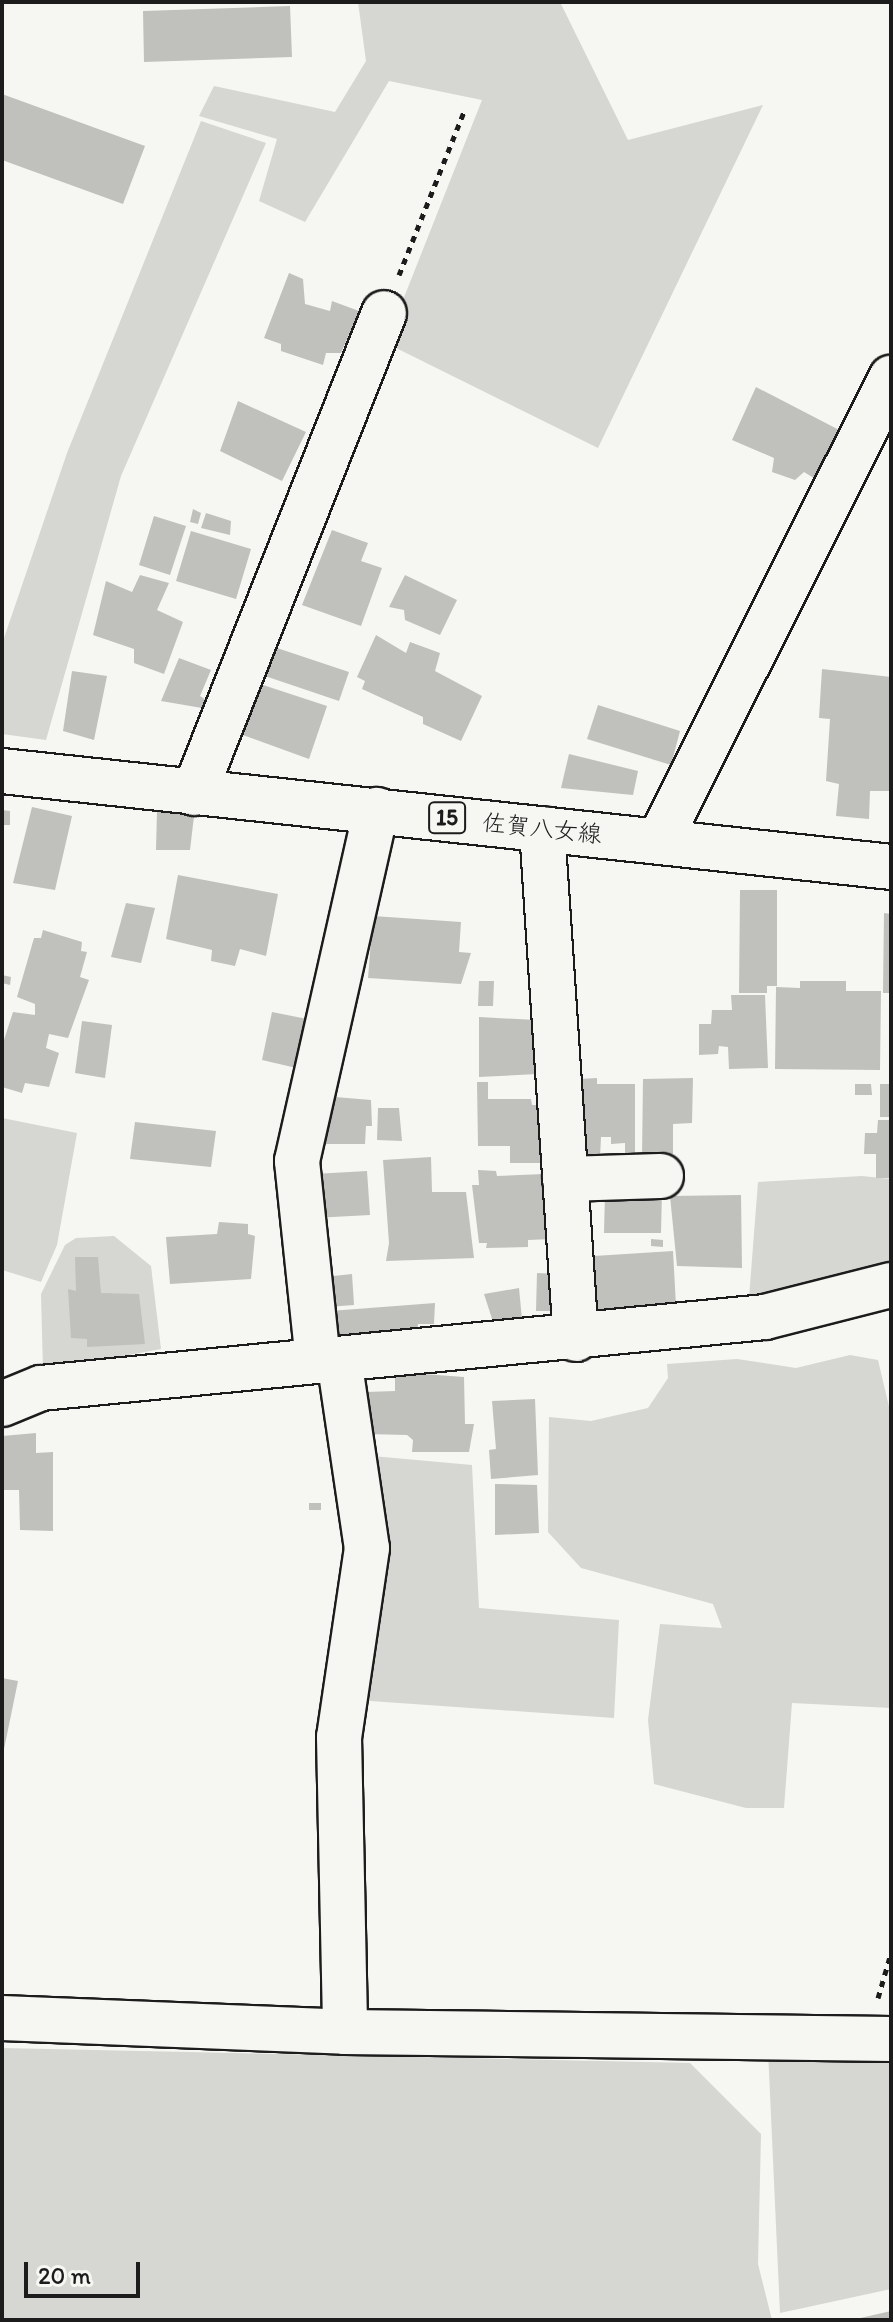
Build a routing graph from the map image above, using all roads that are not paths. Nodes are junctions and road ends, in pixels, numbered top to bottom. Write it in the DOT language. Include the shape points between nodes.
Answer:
graph roads {
  1 [pos="384,313"];
  2 [pos="891,378"];
  3 [pos="2,771"];
  4 [pos="194,793"];
  5 [pos="376,810"];
  6 [pos="542,829"];
  7 [pos="660,839"];
  8 [pos="891,867"];
  9 [pos="661,1176"];
  10 [pos="565,1179"];
  11 [pos="891,1285"];
  12 [pos="576,1339"];
  13 [pos="329,1360"];
  14 [pos="2,1404"];
  15 [pos="2,2018"];
  16 [pos="345,2032"];
  17 [pos="891,2039"];
  1 -- 4 [label="street"];
  2 -- 7 [label="street"];
  3 -- 4 [label="street, 佐賀八女線 / 15"];
  4 -- 5 [label="street, 佐賀八女線 / 15"];
  5 -- 6 [label="street, 佐賀八女線 / 15"];
  5 -- 13 [label="street" via="297,1161"];
  6 -- 7 [label="street, 佐賀八女線 / 15"];
  6 -- 10 [label="street"];
  7 -- 8 [label="street, 佐賀八女線 / 15"];
  9 -- 10 [label="street"];
  10 -- 12 [label="street"];
  11 -- 12 [label="street" via="765,1317"];
  12 -- 13 [label="street"];
  13 -- 14 [label="street" via="41,1388"];
  13 -- 16 [label="street" via="367,1548 339,1737"];
  15 -- 16 [label="street"];
  16 -- 17 [label="street"];
}
